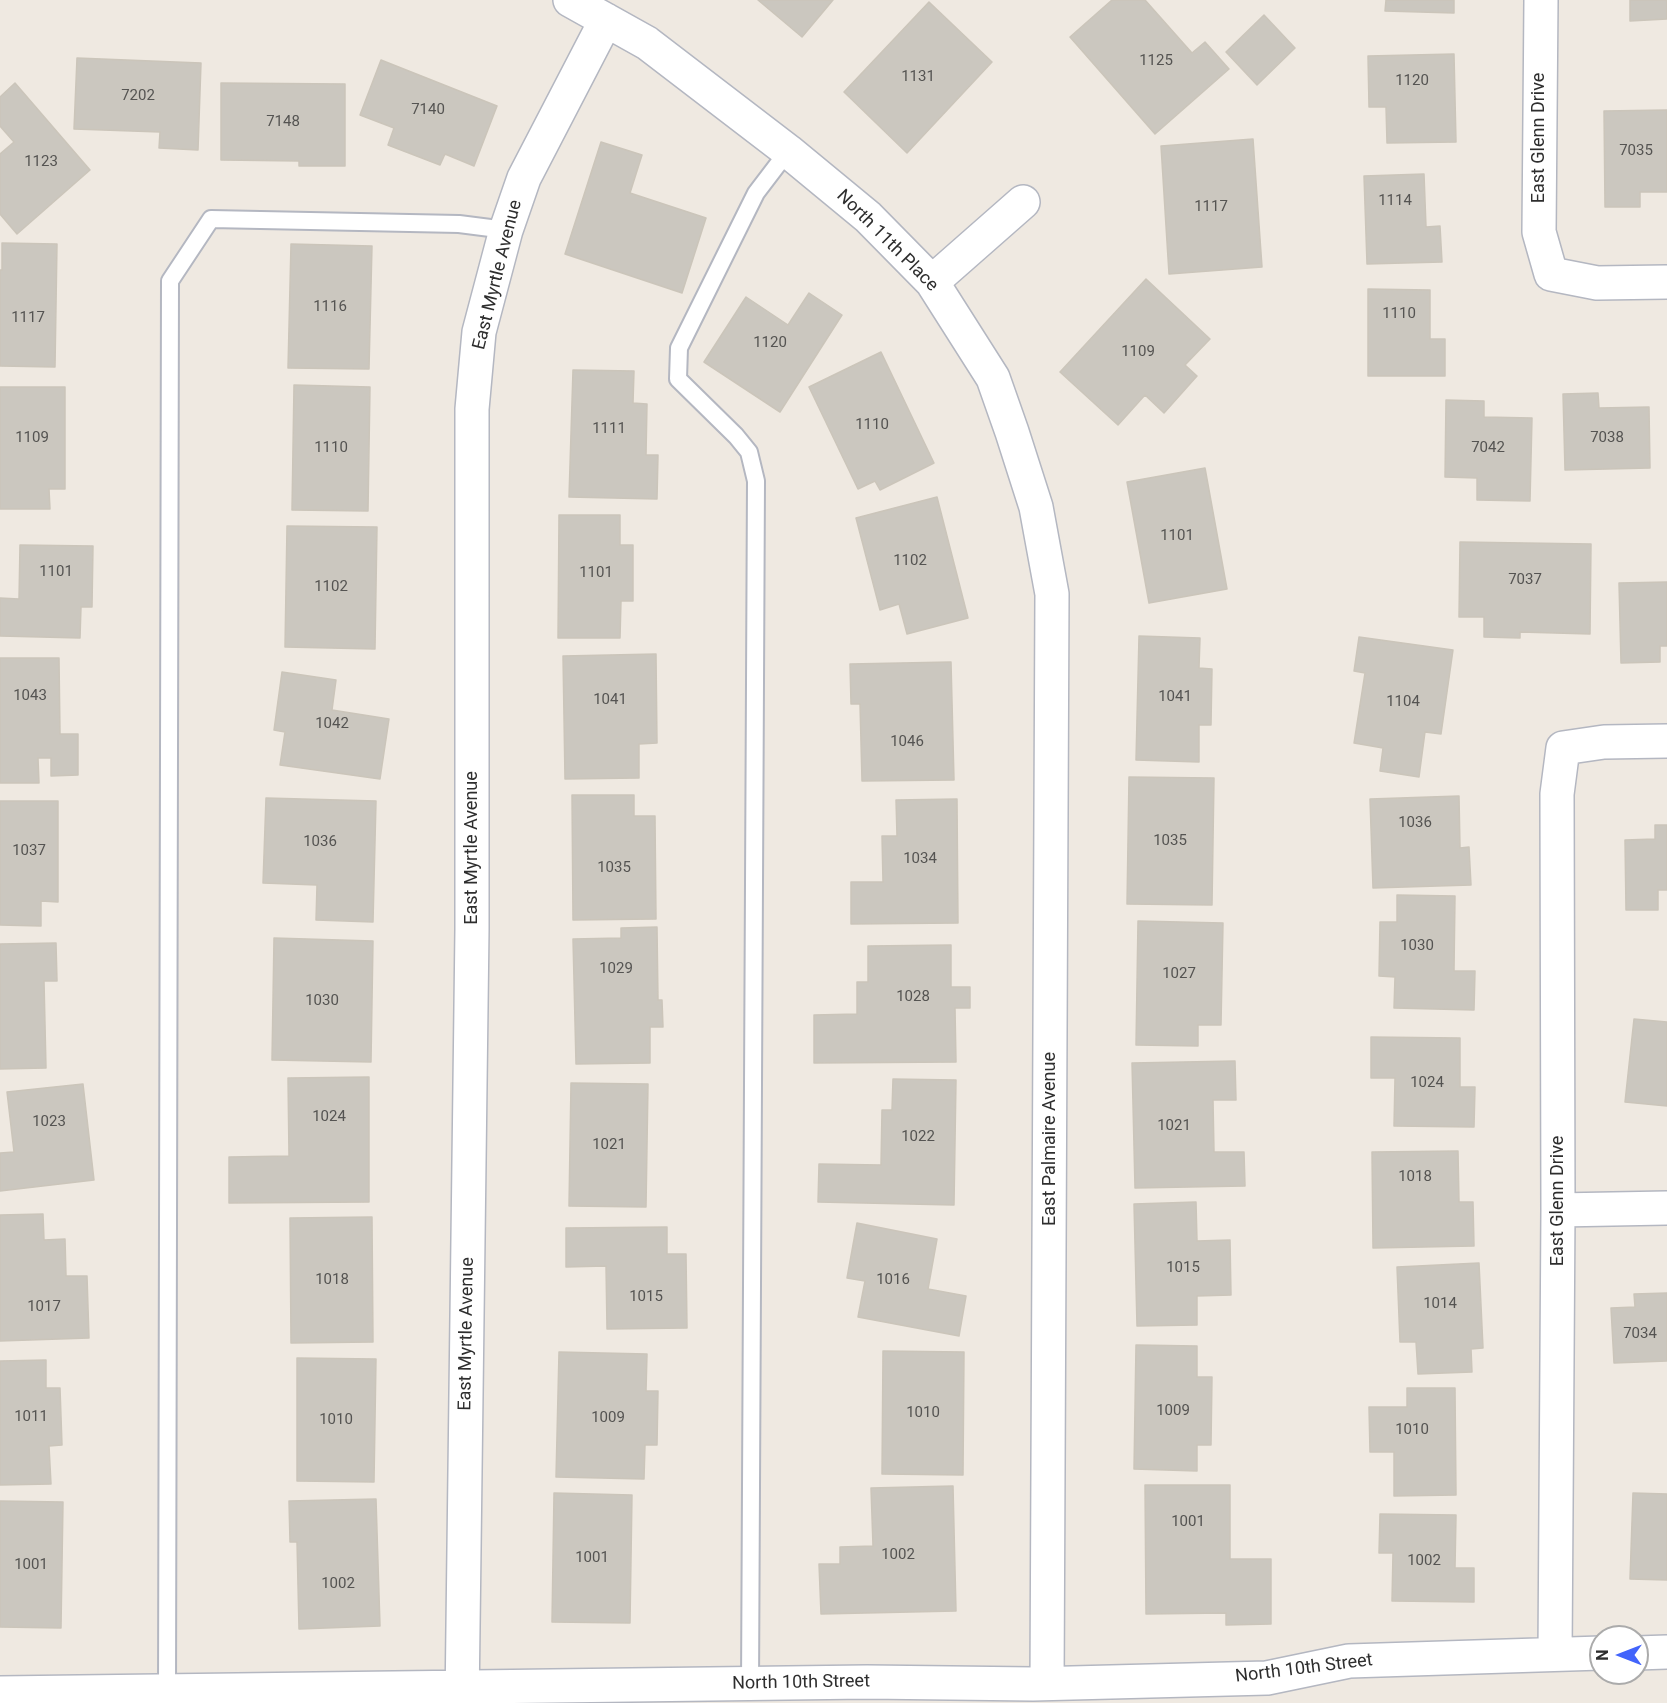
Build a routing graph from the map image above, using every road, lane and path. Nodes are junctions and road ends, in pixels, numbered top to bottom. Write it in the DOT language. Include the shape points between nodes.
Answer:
graph roads {
  1 [pos="570,0"];
  2 [pos="1540,0"];
  3 [pos="606,20"];
  4 [pos="788,151"];
  5 [pos="1023,202"];
  6 [pos="506,230"];
  7 [pos="932,282"];
  8 [pos="1667,282"];
  9 [pos="1052,594"];
  10 [pos="1667,741"];
  11 [pos="1667,1208"];
  12 [pos="1558,1210"];
  13 [pos="1667,1652"];
  14 [pos="1589,1653"];
  15 [pos="1649,1653"];
  16 [pos="1555,1654"];
  17 [pos="750,1684"];
  18 [pos="1038,1690"];
  19 [pos="167,1691"];
  20 [pos="0,1694"];
  21 [pos="462,1695"];
  22 [pos="120,1697"];
  1 -- 3 [label="street, North 11th Place"];
  2 -- 8 [label="street, East Glenn Drive" via="1539,232 1551,274 1597,283"];
  3 -- 4 [label="street, North 11th Place" via="647,43"];
  3 -- 6 [label="street, East Myrtle Avenue" via="524,178"];
  4 -- 7 [label="street, North 11th Place" via="868,217"];
  4 -- 17 [label="lane" via="756,193 679,348 678,379 749,452 756,481"];
  5 -- 7 [label="street"];
  6 -- 19 [label="lane" via="459,224 211,219 170,280"];
  6 -- 21 [label="street, East Myrtle Avenue" via="479,332 472,410 472,929"];
  7 -- 9 [label="street, North 11th Place" via="993,378 1036,507"];
  9 -- 18 [label="street, East Palmaire Avenue"];
  10 -- 12 [label="street, East Glenn Drive" via="1604,742 1563,748 1557,794"];
  11 -- 12 [label="street"];
  12 -- 16 [label="street, East Glenn Drive"];
  13 -- 15 [label="street"];
  14 -- 16 [label="street, North 10th Street"];
  16 -- 18 [label="street, North 10th Street" via="1349,1661 1267,1678"];
  17 -- 18 [label="street, North 10th Street" via="867,1682"];
  17 -- 21 [label="street, North 10th Street"];
  19 -- 21 [label="street, North 10th Street"];
  19 -- 22 [label="street, North 10th Street"];
  20 -- 22 [label="street, North 10th Street"];
}
